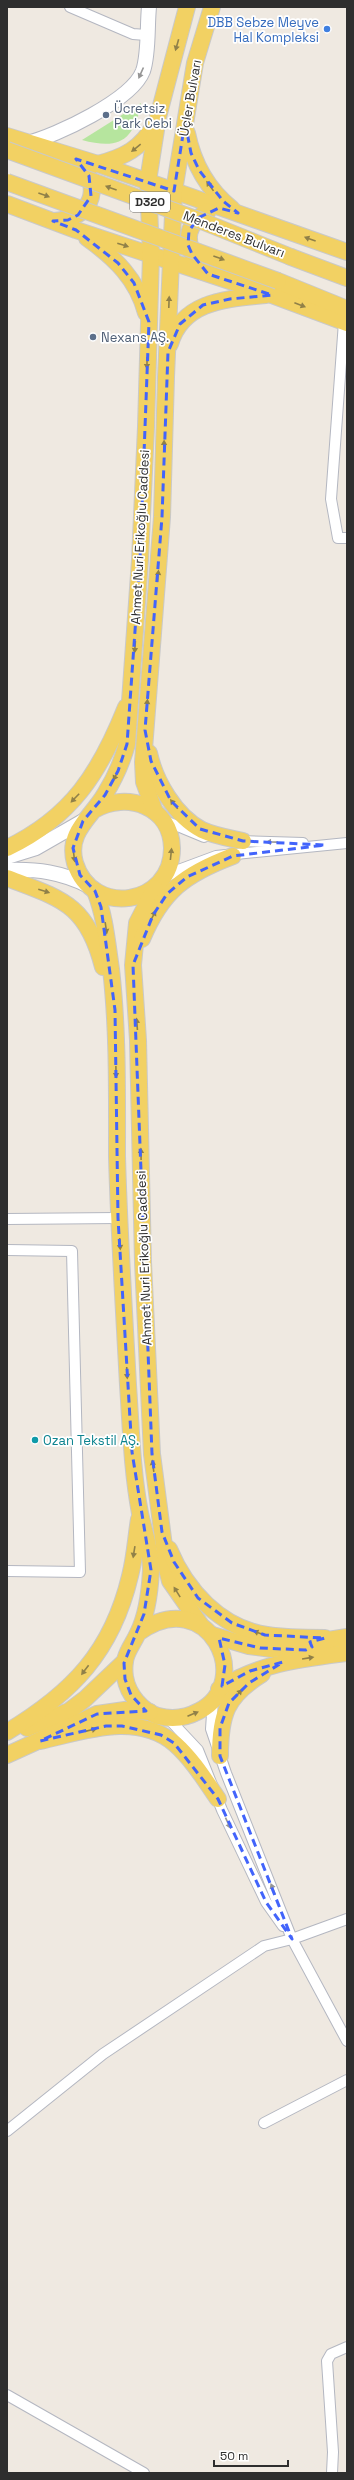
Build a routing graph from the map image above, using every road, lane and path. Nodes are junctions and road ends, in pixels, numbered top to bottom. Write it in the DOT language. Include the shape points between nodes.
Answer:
graph roads {
  1 [pos="70,7"];
  2 [pos="149,7"];
  3 [pos="157,7"];
  4 [pos="188,7"];
  5 [pos="212,7"];
  6 [pos="146,35"];
  7 [pos="158,117"];
  8 [pos="185,122"];
  9 [pos="8,138"];
  10 [pos="27,143"];
  11 [pos="76,159"];
  12 [pos="98,164"];
  13 [pos="148,181"];
  14 [pos="7,182"];
  15 [pos="174,190"];
  16 [pos="7,204"];
  17 [pos="238,213"];
  18 [pos="53,221"];
  19 [pos="76,230"];
  20 [pos="347,252"];
  21 [pos="151,255"];
  22 [pos="170,261"];
  23 [pos="208,274"];
  24 [pos="347,278"];
  25 [pos="275,288"];
  26 [pos="346,318"];
  27 [pos="149,322"];
  28 [pos="168,352"];
  29 [pos="347,538"];
  30 [pos="132,691"];
  31 [pos="145,730"];
  32 [pos="88,815"];
  33 [pos="158,815"];
  34 [pos="243,841"];
  35 [pos="347,843"];
  36 [pos="325,845"];
  37 [pos="7,848"];
  38 [pos="233,856"];
  39 [pos="7,857"];
  40 [pos="7,870"];
  41 [pos="7,878"];
  42 [pos="159,884"];
  43 [pos="92,889"];
  44 [pos="133,966"];
  45 [pos="115,1010"];
  46 [pos="118,1218"];
  47 [pos="7,1219"];
  48 [pos="7,1250"];
  49 [pos="140,1513"];
  50 [pos="162,1532"];
  51 [pos="7,1571"];
  52 [pos="200,1624"];
  53 [pos="138,1633"];
  54 [pos="212,1635"];
  55 [pos="347,1636"];
  56 [pos="325,1638"];
  57 [pos="347,1653"];
  58 [pos="125,1661"];
  59 [pos="284,1662"];
  60 [pos="216,1694"];
  61 [pos="150,1712"];
  62 [pos="168,1718"];
  63 [pos="7,1734"];
  64 [pos="40,1741"];
  65 [pos="7,1755"];
  66 [pos="220,1756"];
  67 [pos="218,1799"];
  68 [pos="347,1919"];
  69 [pos="292,1939"];
  70 [pos="347,2041"];
  71 [pos="347,2080"];
  72 [pos="264,2123"];
  73 [pos="7,2131"];
  74 [pos="347,2346"];
  75 [pos="7,2395"];
  76 [pos="144,2473"];
  77 [pos="332,2473"];
  1 -- 6 [label="street" via="133,34"];
  2 -- 6 [label="street"];
  3 -- 6 [label="street"];
  4 -- 7 [label="main road, Üçler Bulvarı, one-way"];
  5 -- 8 [label="main road, Üçler Bulvarı" via="195,62"];
  6 -- 10 [label="street, one-way" via="143,70 131,87 68,128"];
  7 -- 12 [label="main road, one-way" via="143,142 131,152"];
  7 -- 13 [label="main road, Üçler Bulvarı"];
  8 -- 15 [label="main road, Üçler Bulvarı"];
  17 -- 8 [label="main road, one-way" via="223,201 199,170 191,153"];
  9 -- 10 [label="main road"];
  24 -- 9 [label="main road, Menderes Bulvarı / D320, one-way, bridge" via="204,222"];
  10 -- 11 [label="main road"];
  11 -- 12 [label="main road"];
  11 -- 18 [label="main road" via="89,176 92,185 91,196 78,215 68,220"];
  12 -- 13 [label="main road"];
  13 -- 15 [label="main road"];
  13 -- 21 [label="main road, Üçler Bulvarı"];
  14 -- 25 [label="main road, D320, one-way, bridge"];
  15 -- 17 [label="main road"];
  15 -- 22 [label="main road, Üçler Bulvarı"];
  16 -- 18 [label="main road"];
  20 -- 17 [label="main road, one-way"];
  17 -- 23 [label="main road" via="219,208 207,212 189,231 188,245 196,261"];
  18 -- 19 [label="main road"];
  19 -- 21 [label="main road, one-way"];
  19 -- 27 [label="main road" via="127,273 138,292"];
  21 -- 22 [label="main road"];
  21 -- 27 [label="main road, Ahmet Nuri Erikoğlu Caddesi"];
  22 -- 23 [label="main road"];
  28 -- 22 [label="main road, Ahmet Nuri Erikoğlu Caddesi, one-way"];
  23 -- 25 [label="main road"];
  25 -- 26 [label="main road, one-way"];
  25 -- 28 [label="main road" via="203,306 180,324"];
  26 -- 29 [label="street" via="331,500 338,538"];
  27 -- 30 [label="main road, Ahmet Nuri Erikoğlu Caddesi, one-way"];
  31 -- 28 [label="main road, Ahmet Nuri Erikoğlu Caddesi, one-way" via="162,517"];
  30 -- 32 [label="main road, Ahmet Nuri Erikoğlu Caddesi, one-way" via="128,737 123,758 108,790"];
  30 -- 37 [label="main road, one-way" via="105,755 78,795 44,826"];
  31 -- 33 [label="main road, Ahmet Nuri Erikoğlu Caddesi" via="144,782"];
  34 -- 31 [label="main road, one-way" via="224,838 200,829 180,812 154,771"];
  32 -- 33 [label="main road" via="104,804 125,800 146,806"];
  32 -- 39 [label="street" via="36,848"];
  32 -- 43 [label="main road, one-way" via="76,834 73,848 74,862 80,875"];
  33 -- 34 [label="street" via="204,837"];
  42 -- 33 [label="main road, one-way" via="168,869 172,842"];
  36 -- 34 [label="street, one-way"];
  35 -- 36 [label="street"];
  36 -- 38 [label="street"];
  38 -- 42 [label="street" via="216,856 200,861 172,873"];
  44 -- 38 [label="main road, one-way" via="153,915 168,894 199,870"];
  40 -- 43 [label="street" via="44,870 69,876"];
  41 -- 45 [label="main road, one-way" via="50,893 64,900 77,912 99,953"];
  42 -- 43 [label="main road" via="142,895 126,899 110,898"];
  42 -- 44 [label="main road, Ahmet Nuri Erikoğlu Caddesi" via="148,898 137,923"];
  43 -- 45 [label="main road, Ahmet Nuri Erikoğlu Caddesi, one-way" via="105,924"];
  50 -- 44 [label="main road, Ahmet Nuri Erikoğlu Caddesi, one-way" via="152,1454 143,1262 138,1040"];
  45 -- 46 [label="main road, Ahmet Nuri Erikoğlu Caddesi, one-way"];
  46 -- 47 [label="street"];
  46 -- 49 [label="main road, Ahmet Nuri Erikoğlu Caddesi, one-way" via="132,1452"];
  48 -- 51 [label="street" via="72,1251 80,1572"];
  49 -- 53 [label="main road, Ahmet Nuri Erikoğlu Caddesi" via="150,1547 151,1570 149,1595"];
  49 -- 63 [label="main road, one-way" via="126,1592 115,1623 102,1645 86,1670 63,1694"];
  52 -- 50 [label="main road, Ahmet Nuri Erikoğlu Caddesi, one-way" via="170,1581"];
  56 -- 50 [label="main road, one-way" via="265,1635 232,1623 212,1610 188,1585 174,1562"];
  52 -- 53 [label="main road" via="168,1618 152,1623"];
  52 -- 54 [label="main road"];
  53 -- 58 [label="main road" via="129,1647"];
  54 -- 56 [label="main road" via="248,1646 272,1649"];
  54 -- 60 [label="main road" via="221,1649 225,1665 223,1682"];
  55 -- 56 [label="main road"];
  59 -- 57 [label="main road, one-way"];
  58 -- 61 [label="main road" via="125,1679 131,1695"];
  58 -- 63 [label="main road" via="69,1711"];
  59 -- 60 [label="main road" via="250,1671"];
  66 -- 59 [label="main road, one-way" via="220,1728 230,1703 248,1683"];
  62 -- 60 [label="main road, one-way" via="189,1716 204,1709"];
  60 -- 66 [label="street" via="211,1729"];
  61 -- 62 [label="main road"];
  61 -- 64 [label="main road" via="118,1710 97,1714"];
  62 -- 67 [label="street" via="198,1750"];
  64 -- 65 [label="main road"];
  64 -- 67 [label="main road, one-way" via="106,1726 134,1727 148,1731 174,1743 187,1756"];
  69 -- 66 [label="street, one-way"];
  67 -- 69 [label="street, one-way" via="266,1902"];
  68 -- 69 [label="street"];
  69 -- 70 [label="street"];
  69 -- 73 [label="street" via="264,1946 103,2054"];
  71 -- 72 [label="street"];
  74 -- 77 [label="street" via="330,2354 326,2360 333,2452"];
  75 -- 76 [label="street"];
}
